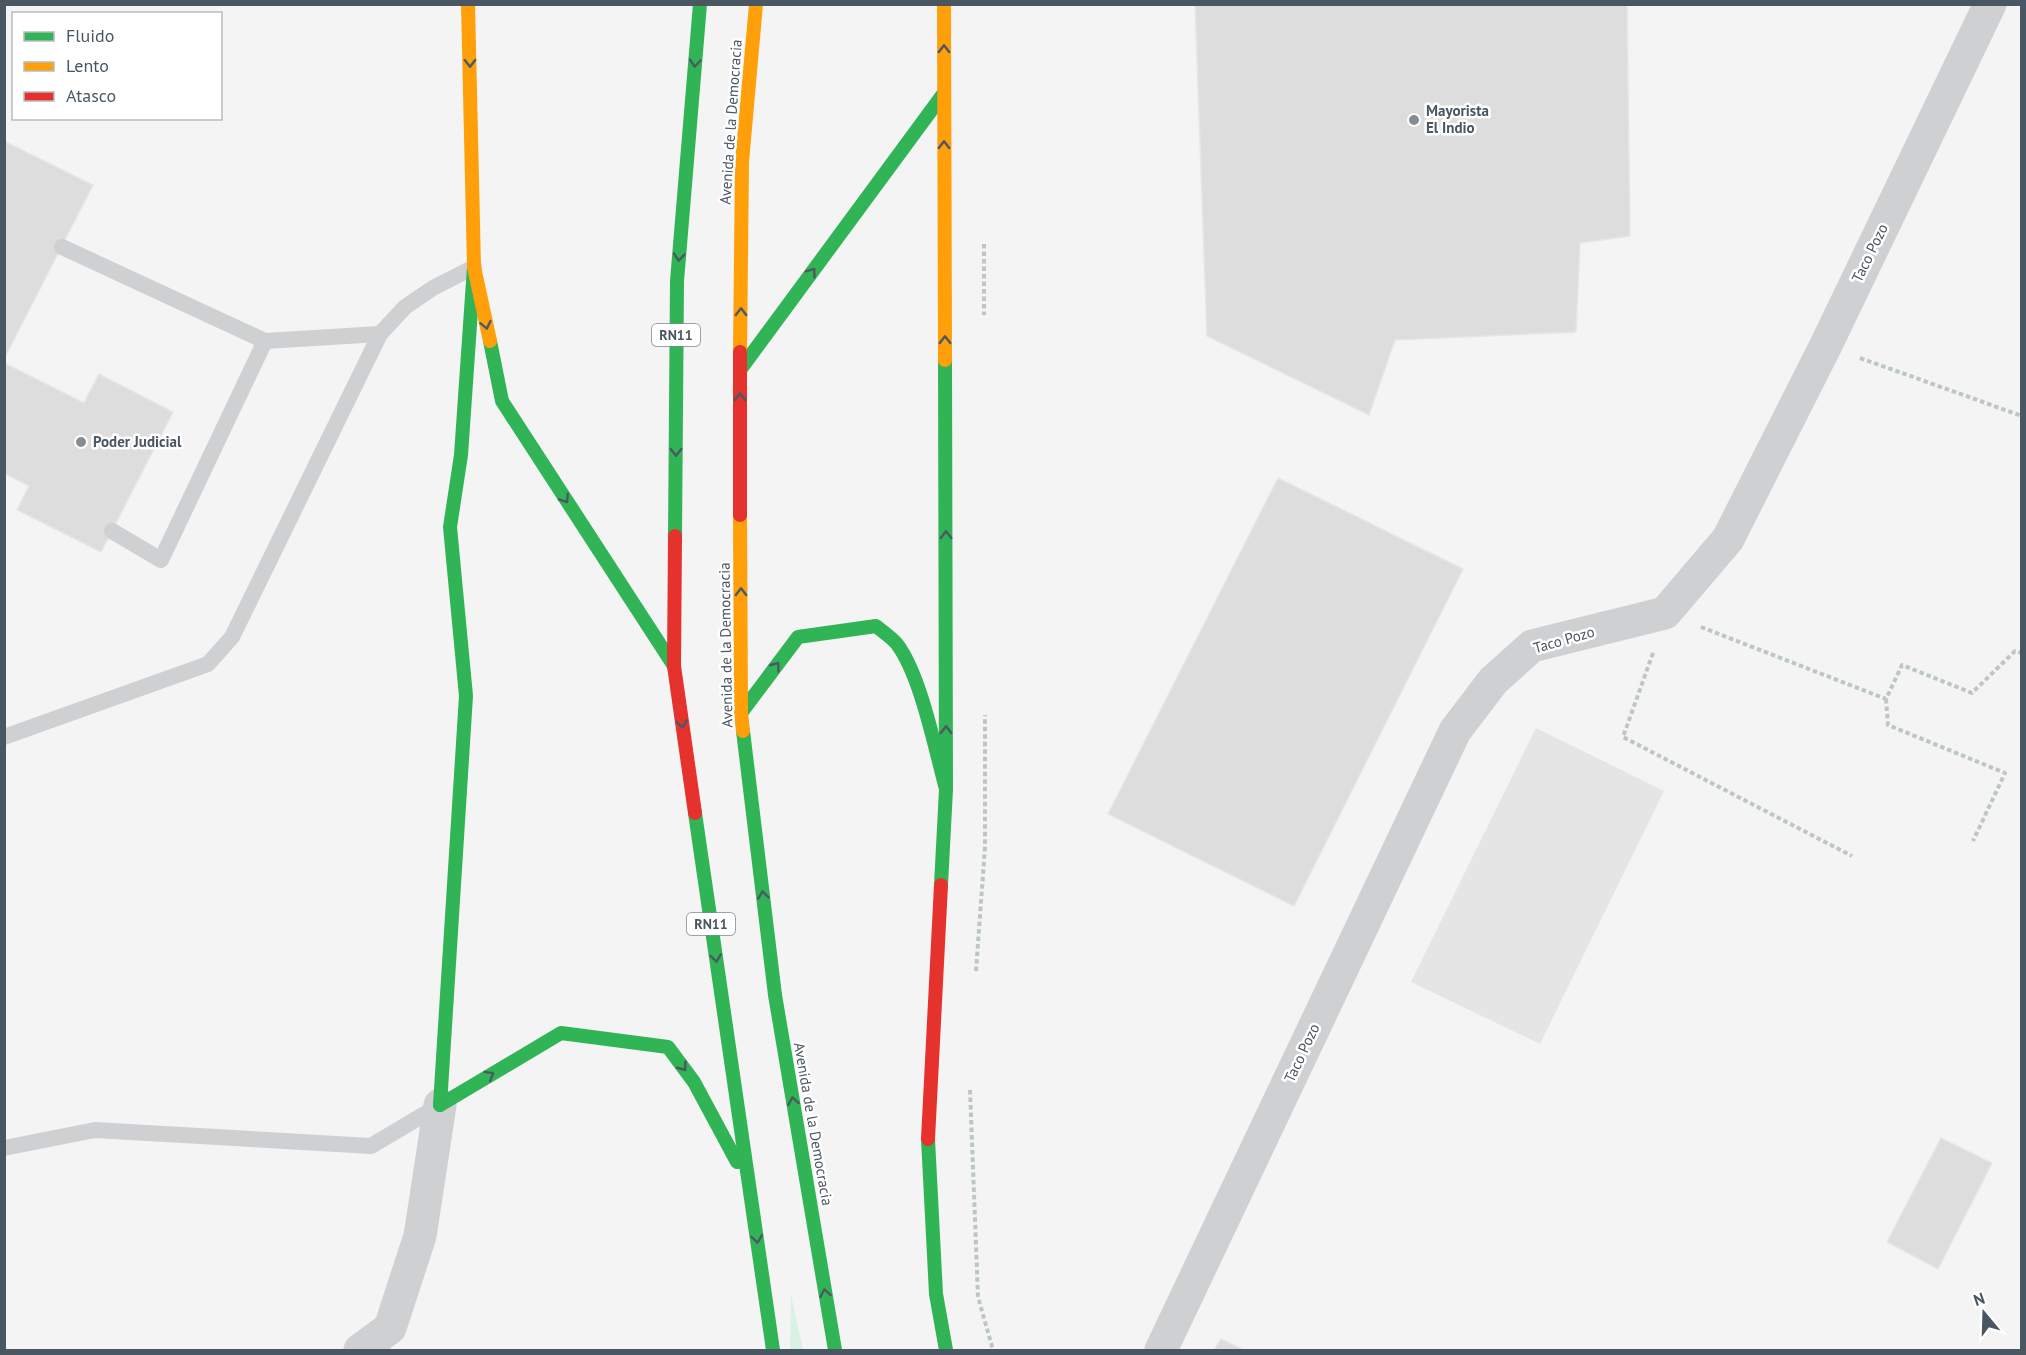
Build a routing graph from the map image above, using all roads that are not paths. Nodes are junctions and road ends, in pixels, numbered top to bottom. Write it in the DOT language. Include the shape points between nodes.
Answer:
graph roads {
  1 [pos="468,4"];
  2 [pos="700,4"];
  3 [pos="756,4"];
  4 [pos="944,4"];
  5 [pos="1990,4"];
  6 [pos="944,93"];
  7 [pos="62,247"];
  8 [pos="474,267"];
  9 [pos="380,334"];
  10 [pos="265,341"];
  11 [pos="740,370"];
  12 [pos="112,531"];
  13 [pos="674,666"];
  14 [pos="741,713"];
  15 [pos="4,737"];
  16 [pos="946,789"];
  17 [pos="440,1105"];
  18 [pos="4,1148"];
  19 [pos="748,1182"];
  20 [pos="360,1350"];
  21 [pos="773,1350"];
  22 [pos="835,1350"];
  23 [pos="946,1350"];
  24 [pos="1161,1350"];
  1 -- 8 [label="main road, one-way"];
  2 -- 13 [label="main road, RN11, one-way" via="677,281"];
  11 -- 3 [label="main road, Avenida de la Democracia, one-way" via="742,162"];
  6 -- 4 [label="main road, one-way"];
  5 -- 24 [label="street, Taco Pozo" via="1728,539 1665,613 1532,646 1493,681 1455,731"];
  11 -- 6 [label="main road, one-way"];
  16 -- 6 [label="main road, one-way"];
  7 -- 10 [label="lane"];
  8 -- 9 [label="lane" via="405,307"];
  8 -- 13 [label="main road, one-way" via="502,401"];
  8 -- 17 [label="main road" via="461,455 450,527 466,696"];
  9 -- 10 [label="lane"];
  9 -- 15 [label="lane" via="232,637 208,664"];
  10 -- 12 [label="lane" via="161,560"];
  14 -- 11 [label="main road, Avenida de la Democracia, one-way"];
  13 -- 19 [label="main road, RN11, one-way"];
  14 -- 16 [label="main road, one-way" via="798,637 876,626 896,643 909,664"];
  22 -- 14 [label="main road, Avenida de la Democracia, one-way" via="775,995"];
  16 -- 23 [label="main road" via="927,1153 936,1294"];
  17 -- 18 [label="lane" via="371,1146 95,1130"];
  17 -- 19 [label="main road, one-way" via="561,1033 668,1047 694,1082"];
  17 -- 20 [label="street" via="420,1236 390,1328"];
  19 -- 21 [label="main road, RN11, one-way"];
}
